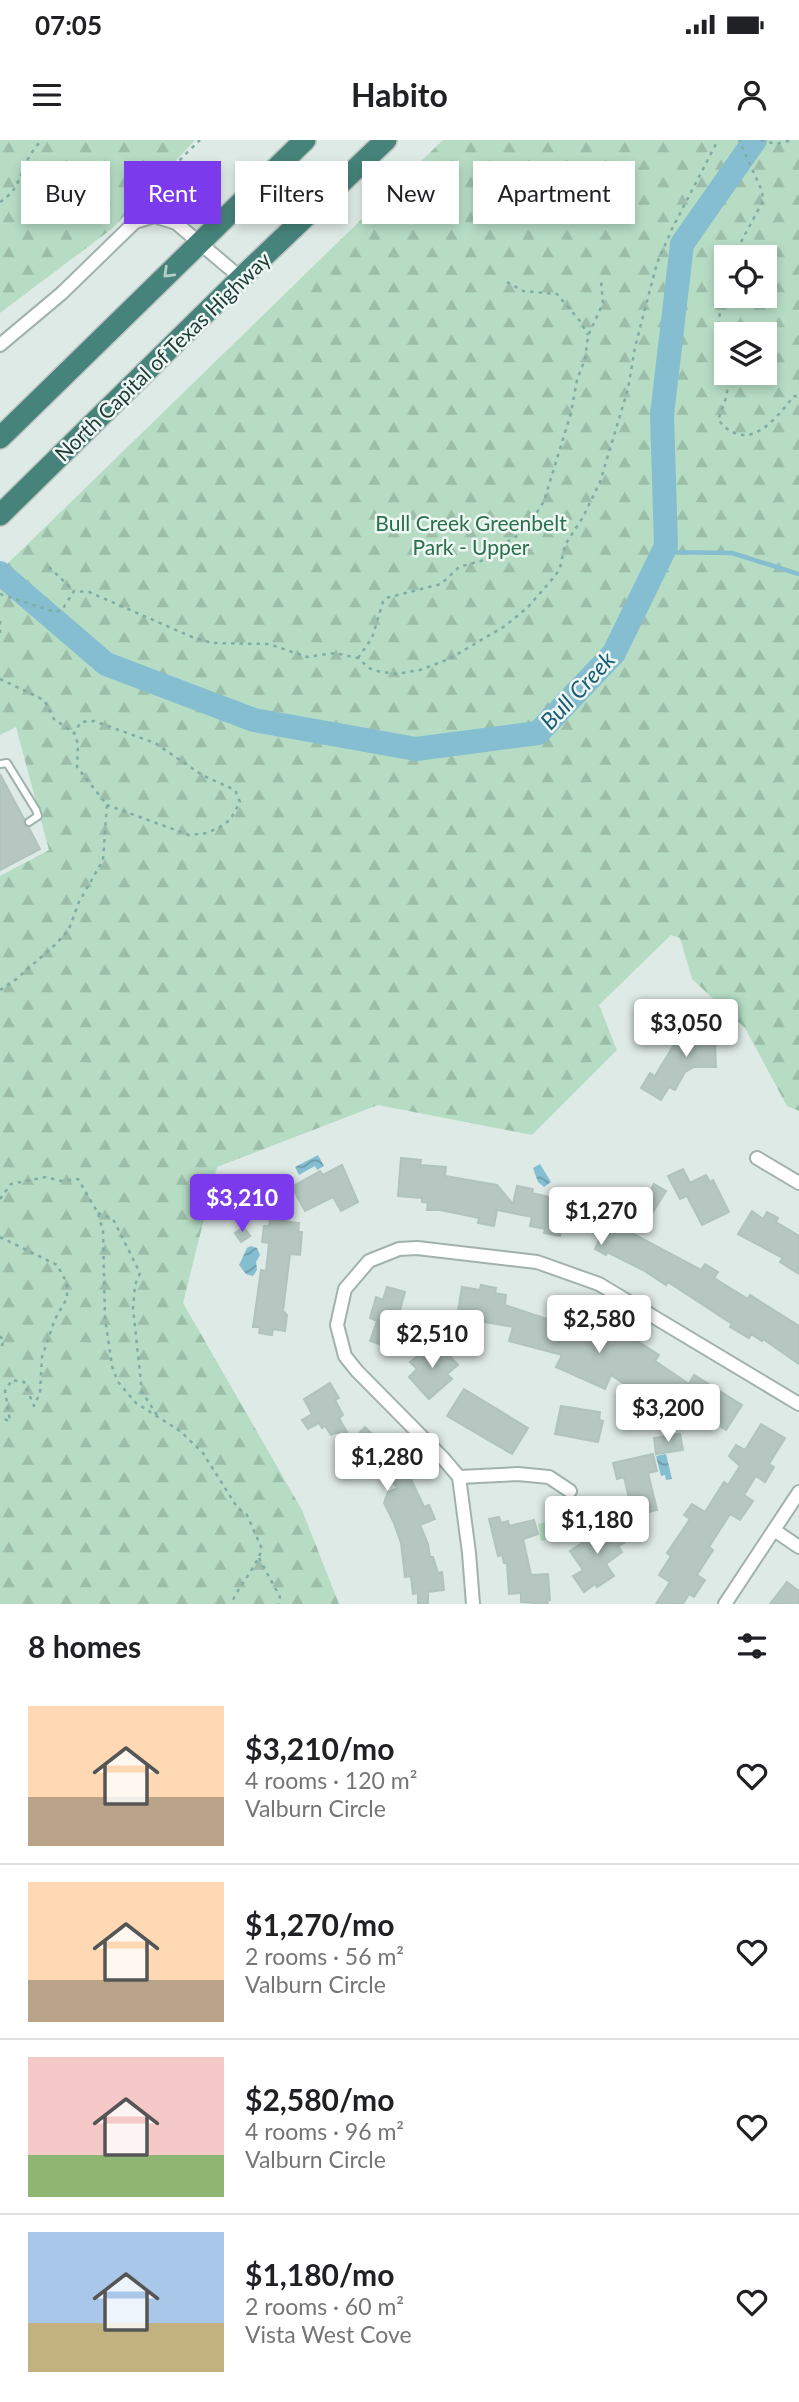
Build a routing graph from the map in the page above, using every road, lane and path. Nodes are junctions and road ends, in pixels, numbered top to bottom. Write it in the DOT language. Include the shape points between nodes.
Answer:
graph roads {
  1 [pos="42,140"];
  2 [pos="200,140"];
  3 [pos="305,140"];
  4 [pos="386,140"];
  5 [pos="718,140"];
  6 [pos="739,140"];
  7 [pos="761,140"];
  8 [pos="792,140"];
  9 [pos="785,142"];
  10 [pos="180,161"];
  11 [pos="0,202"];
  12 [pos="133,224"];
  13 [pos="177,224"];
  14 [pos="201,242"];
  15 [pos="739,245"];
  16 [pos="241,278"];
  17 [pos="601,281"];
  18 [pos="507,282"];
  19 [pos="588,336"];
  20 [pos="0,345"];
  21 [pos="728,385"];
  22 [pos="799,397"];
  23 [pos="0,438"];
  24 [pos="0,515"];
  25 [pos="49,567"];
  26 [pos="74,591"];
  27 [pos="0,594"];
  28 [pos="0,621"];
  29 [pos="0,633"];
  30 [pos="358,658"];
  31 [pos="0,679"];
  32 [pos="74,733"];
  33 [pos="0,764"];
  34 [pos="107,805"];
  35 [pos="29,822"];
  36 [pos="0,990"];
  37 [pos="757,1158"];
  38 [pos="799,1183"];
  39 [pos="0,1199"];
  40 [pos="98,1213"];
  41 [pos="0,1237"];
  42 [pos="0,1336"];
  43 [pos="0,1349"];
  44 [pos="799,1404"];
  45 [pos="158,1417"];
  46 [pos="0,1418"];
  47 [pos="459,1477"];
  48 [pos="570,1491"];
  49 [pos="799,1492"];
  50 [pos="774,1530"];
  51 [pos="799,1547"];
  52 [pos="259,1558"];
  53 [pos="231,1604"];
  54 [pos="278,1604"];
  55 [pos="473,1604"];
  56 [pos="725,1604"];
  1 -- 11 [label="path" via="30,155 23,176"];
  2 -- 10 [label="path"];
  3 -- 14 [label="highway"];
  4 -- 16 [label="highway, North Capital of Texas Highway"];
  5 -- 30 [label="path" via="657,263 614,440 600,482 565,545 555,576 505,626 449,659 396,674 369,668"];
  6 -- 15 [label="path" via="763,201"];
  7 -- 9 [label="path"];
  8 -- 9 [label="path"];
  12 -- 20 [label="street"];
  13 -- 14 [label="street"];
  14 -- 16 [label="street"];
  14 -- 23 [label="highway, one-way"];
  16 -- 24 [label="highway, North Capital of Texas Highway"];
  17 -- 19 [label="path" via="603,303"];
  18 -- 19 [label="path" via="523,290 557,294"];
  19 -- 30 [label="path" via="571,413 540,508 522,533 484,560 459,567 430,589 386,598 372,638"];
  21 -- 22 [label="path" via="718,420 741,435 771,423 794,396"];
  25 -- 26 [label="path"];
  26 -- 27 [label="path" via="62,610 55,612"];
  26 -- 30 [label="path" via="89,592 212,643 269,644 307,657 335,653"];
  28 -- 29 [label="path"];
  31 -- 32 [label="path" via="44,700 54,719"];
  32 -- 34 [label="path" via="77,767"];
  32 -- 34 [label="path" via="81,722 94,721 155,743 202,775 235,790 240,802 220,827 189,835"];
  33 -- 35 [label="lane" via="7,763 36,810 38,816"];
  34 -- 36 [label="path" via="103,860 69,929"];
  37 -- 38 [label="street"];
  39 -- 40 [label="path" via="11,1184 46,1177 78,1179"];
  40 -- 45 [label="path" via="112,1366 118,1382 136,1403"];
  40 -- 45 [label="path" via="113,1219 140,1273 134,1308 142,1392"];
  41 -- 46 [label="path" via="57,1265 66,1283 66,1298 42,1357 40,1394 34,1406 24,1382 12,1380 5,1391 10,1421"];
  42 -- 43 [label="path" via="4,1341"];
  44 -- 47 [label="street" via="599,1283 537,1262 399,1249 369,1261 345,1289 337,1325 345,1356"];
  45 -- 52 [label="path" via="203,1453 237,1507 247,1515 262,1549"];
  47 -- 48 [label="street" via="549,1477"];
  47 -- 55 [label="street"];
  49 -- 50 [label="street"];
  50 -- 51 [label="street"];
  50 -- 56 [label="street"];
  52 -- 53 [label="path"];
  52 -- 54 [label="path" via="280,1597"];
}
